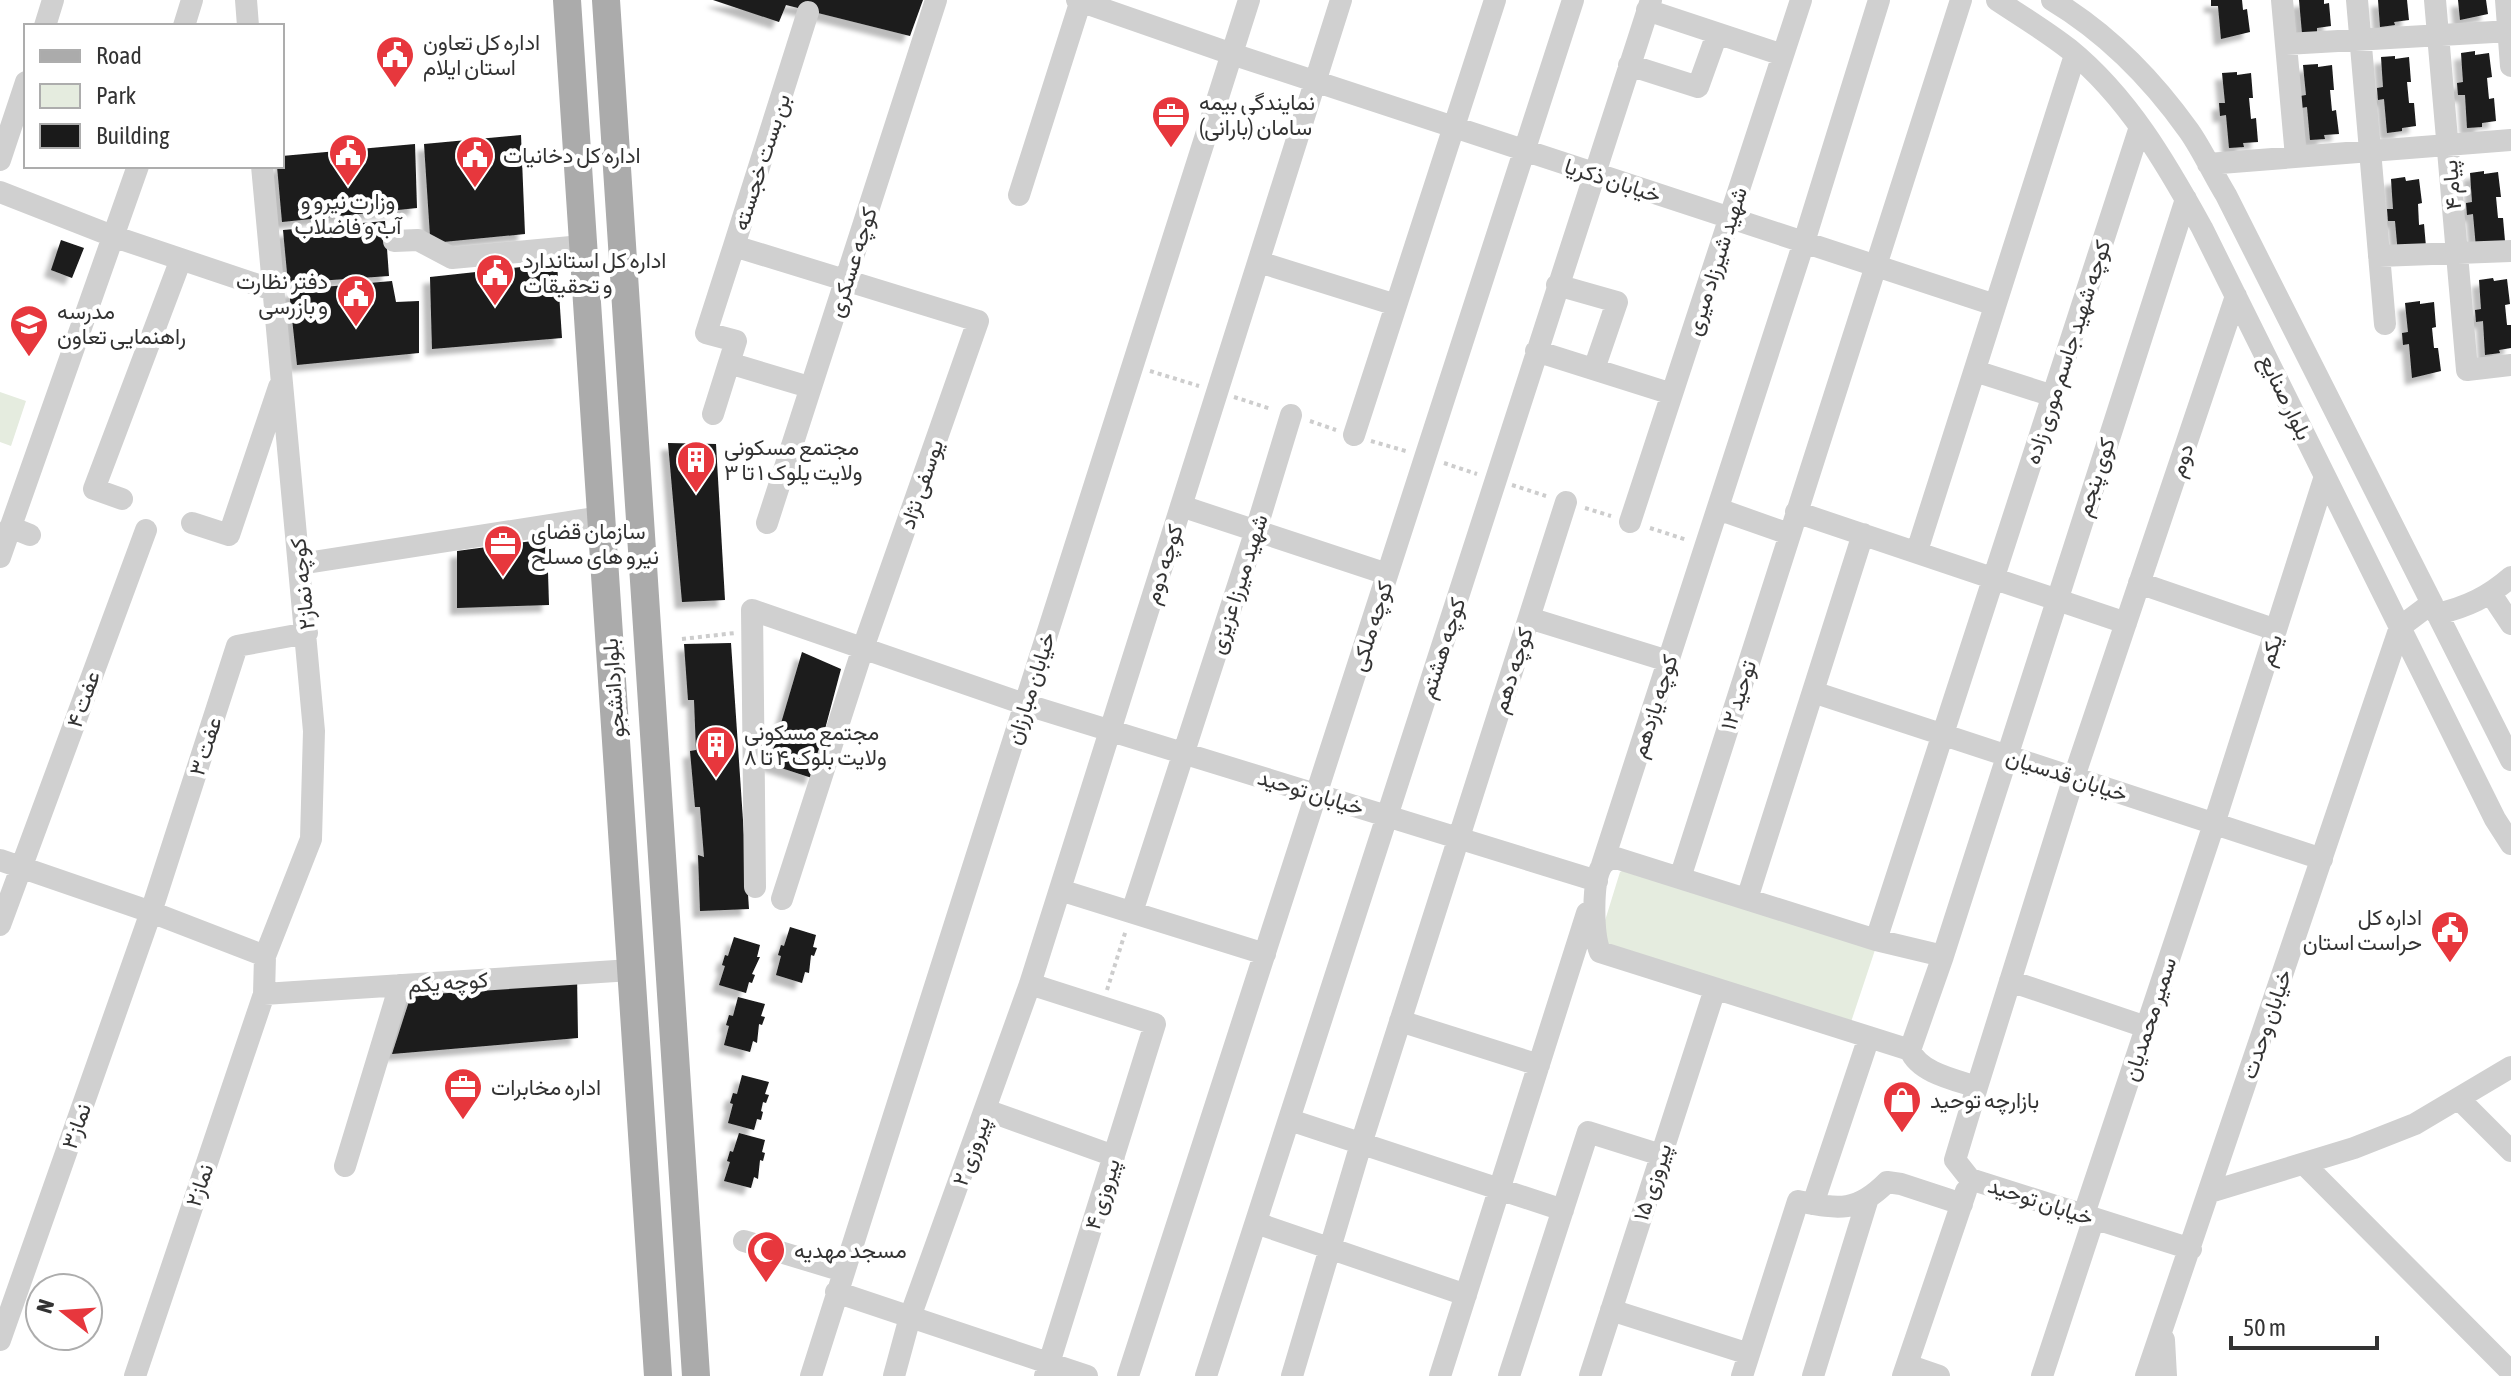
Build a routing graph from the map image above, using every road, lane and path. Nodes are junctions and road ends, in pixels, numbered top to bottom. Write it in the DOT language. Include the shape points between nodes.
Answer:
graph roads {
  1 [pos="53,0"];
  2 [pos="192,0"];
  3 [pos="246,0"];
  4 [pos="567,0"];
  5 [pos="606,0"];
  6 [pos="936,0"];
  7 [pos="1079,0"];
  8 [pos="1249,0"];
  9 [pos="1341,0"];
  10 [pos="1495,0"];
  11 [pos="1573,0"];
  12 [pos="1801,0"];
  13 [pos="1879,0"];
  14 [pos="1961,0"];
  15 [pos="1997,0"];
  16 [pos="2052,0"];
  17 [pos="2282,0"];
  18 [pos="2357,0"];
  19 [pos="2435,0"];
  20 [pos="2506,0"];
  21 [pos="1649,5"];
  22 [pos="808,12"];
  23 [pos="46,24"];
  24 [pos="185,24"];
  25 [pos="248,24"];
  26 [pos="2510,31"];
  27 [pos="1717,34"];
  28 [pos="2438,35"];
  29 [pos="2361,40"];
  30 [pos="2286,44"];
  31 [pos="1232,54"];
  32 [pos="1783,55"];
  33 [pos="2075,55"];
  34 [pos="1629,65"];
  35 [pos="2511,66"];
  36 [pos="1315,83"];
  37 [pos="24,88"];
  38 [pos="1454,127"];
  39 [pos="2140,127"];
  40 [pos="2511,140"];
  41 [pos="2448,145"];
  42 [pos="1523,150"];
  43 [pos="2370,151"];
  44 [pos="2296,157"];
  45 [pos="0,160"];
  46 [pos="2208,164"];
  47 [pos="137,168"];
  48 [pos="262,168"];
  49 [pos="1593,173"];
  50 [pos="0,192"];
  51 [pos="1019,195"];
  52 [pos="2186,199"];
  53 [pos="1730,218"];
  54 [pos="115,237"];
  55 [pos="394,241"];
  56 [pos="1804,242"];
  57 [pos="582,246"];
  58 [pos="734,246"];
  59 [pos="2511,251"];
  60 [pos="2457,253"];
  61 [pos="2379,256"];
  62 [pos="181,259"];
  63 [pos="1259,262"];
  64 [pos="1874,265"];
  65 [pos="846,282"];
  66 [pos="1557,285"];
  67 [pos="273,290"];
  68 [pos="2236,296"];
  69 [pos="1396,305"];
  70 [pos="1995,305"];
  71 [pos="978,321"];
  72 [pos="2385,324"];
  73 [pos="1536,351"];
  74 [pos="729,363"];
  75 [pos="2511,365"];
  76 [pos="1132,366"];
  77 [pos="1594,369"];
  78 [pos="1975,371"];
  79 [pos="282,379"];
  80 [pos="809,387"];
  81 [pos="1672,394"];
  82 [pos="1217,395"];
  83 [pos="2053,396"];
  84 [pos="713,414"];
  85 [pos="1291,415"];
  86 [pos="1354,435"];
  87 [pos="1424,457"];
  88 [pos="2325,476"];
  89 [pos="1496,480"];
  90 [pos="122,499"];
  91 [pos="1566,502"];
  92 [pos="1181,506"];
  93 [pos="1718,509"];
  94 [pos="1796,512"];
  95 [pos="601,517"];
  96 [pos="1630,522"];
  97 [pos="192,523"];
  98 [pos="767,523"];
  99 [pos="146,530"];
  100 [pos="1256,530"];
  101 [pos="1789,534"];
  102 [pos="1863,534"];
  103 [pos="1705,546"];
  104 [pos="1917,551"];
  105 [pos="0,557"];
  106 [pos="300,564"];
  107 [pos="1387,574"];
  108 [pos="1993,577"];
  109 [pos="2511,577"];
  110 [pos="2139,583"];
  111 [pos="2491,594"];
  112 [pos="2056,598"];
  113 [pos="2434,609"];
  114 [pos="1529,618"];
  115 [pos="753,621"];
  116 [pos="2126,623"];
  117 [pos="2511,624"];
  118 [pos="2400,627"];
  119 [pos="2276,630"];
  120 [pos="307,633"];
  121 [pos="682,639"];
  122 [pos="863,648"];
  123 [pos="1668,661"];
  124 [pos="1813,692"];
  125 [pos="1024,704"];
  126 [pos="1110,730"];
  127 [pos="1943,734"];
  128 [pos="1183,752"];
  129 [pos="2007,755"];
  130 [pos="2511,760"];
  131 [pos="2074,777"];
  132 [pos="1317,794"];
  133 [pos="1389,816"];
  134 [pos="2214,824"];
  135 [pos="1459,838"];
  136 [pos="2511,844"];
  137 [pos="2322,859"];
  138 [pos="10,864"];
  139 [pos="1600,873"];
  140 [pos="1680,878"];
  141 [pos="755,887"];
  142 [pos="1060,890"];
  143 [pos="782,899"];
  144 [pos="1747,899"];
  145 [pos="151,912"];
  146 [pos="1132,912"];
  147 [pos="0,925"];
  148 [pos="1876,940"];
  149 [pos="1265,954"];
  150 [pos="265,956"];
  151 [pos="1943,956"];
  152 [pos="631,970"];
  153 [pos="2010,981"];
  154 [pos="1030,984"];
  155 [pos="400,985"];
  156 [pos="1715,989"];
  157 [pos="264,994"];
  158 [pos="1102,1007"];
  159 [pos="1400,1021"];
  160 [pos="2146,1027"];
  161 [pos="1869,1037"];
  162 [pos="1910,1050"];
  163 [pos="1539,1065"];
  164 [pos="2511,1067"];
  165 [pos="1977,1087"];
  166 [pos="2459,1099"];
  167 [pos="986,1110"];
  168 [pos="1290,1120"];
  169 [pos="1361,1144"];
  170 [pos="2511,1151"];
  171 [pos="1661,1155"];
  172 [pos="1114,1156"];
  173 [pos="2304,1164"];
  174 [pos="345,1166"];
  175 [pos="1970,1179"];
  176 [pos="1499,1190"];
  177 [pos="2210,1192"];
  178 [pos="1868,1198"];
  179 [pos="1805,1202"];
  180 [pos="1962,1204"];
  181 [pos="1563,1210"];
  182 [pos="2089,1216"];
  183 [pos="1256,1223"];
  184 [pos="744,1241"];
  185 [pos="1330,1249"];
  186 [pos="2191,1249"];
  187 [pos="840,1282"];
  188 [pos="1466,1295"];
  189 [pos="1611,1310"];
  190 [pos="910,1317"];
  191 [pos="2163,1331"];
  192 [pos="0,1340"];
  193 [pos="1749,1354"];
  194 [pos="1047,1370"];
  195 [pos="1905,1371"];
  196 [pos="2511,1372"];
  197 [pos="135,1376"];
  198 [pos="658,1376"];
  199 [pos="696,1376"];
  200 [pos="811,1376"];
  201 [pos="894,1376"];
  202 [pos="1087,1376"];
  203 [pos="1128,1376"];
  204 [pos="1206,1376"];
  205 [pos="1292,1376"];
  206 [pos="1440,1376"];
  207 [pos="1509,1376"];
  208 [pos="1590,1376"];
  209 [pos="1742,1376"];
  210 [pos="1813,1376"];
  211 [pos="1939,1376"];
  212 [pos="2042,1376"];
  213 [pos="2146,1376"];
  214 [pos="2166,1376"];
  1 -- 23 [label="street"];
  2 -- 24 [label="street"];
  3 -- 25 [label="street"];
  4 -- 57 [label="main road, بلواردانشجو"];
  5 -- 199 [label="main road, بلواردانشجو"];
  6 -- 65 [label="street, کوچه عسکری"];
  7 -- 31 [label="street, خیابان ذکریا"];
  7 -- 51 [label="street"];
  8 -- 31 [label="street, خیابان مبارزان"];
  9 -- 36 [label="street, کوچه دوم"];
  10 -- 38 [label="street"];
  11 -- 42 [label="street, کوچه ملکی"];
  12 -- 32 [label="street, شهید شیرزاد میری"];
  13 -- 56 [label="street, کوچه یازدهم"];
  14 -- 64 [label="street, توحید ۱۲"];
  15 -- 33 [label="street, بلوار صنایع"];
  16 -- 46 [label="street, بلوار صنایع" via="2082,18 2135,64"];
  17 -- 30 [label="street"];
  18 -- 29 [label="street"];
  19 -- 28 [label="street, پیام ۴"];
  20 -- 26 [label="street"];
  21 -- 27 [label="street"];
  21 -- 34 [label="street, کوچه هشتم"];
  22 -- 58 [label="street, بن بست خجسته"];
  26 -- 28 [label="street"];
  26 -- 35 [label="street"];
  27 -- 32 [label="street"];
  27 -- 34 [label="street" via="1698,87"];
  28 -- 29 [label="street"];
  28 -- 41 [label="street, پیام ۴"];
  29 -- 30 [label="street"];
  29 -- 43 [label="street"];
  30 -- 44 [label="street"];
  31 -- 36 [label="street, خیابان ذکریا"];
  31 -- 76 [label="street, خیابان مبارزان"];
  32 -- 53 [label="street, شهید شیرزاد میری"];
  33 -- 39 [label="street, بلوار صنایع"];
  33 -- 70 [label="street"];
  34 -- 49 [label="street, کوچه هشتم"];
  36 -- 38 [label="street, خیابان ذکریا"];
  36 -- 63 [label="street, کوچه دوم"];
  37 -- 45 [label="street"];
  38 -- 42 [label="street, خیابان ذکریا"];
  38 -- 69 [label="street"];
  39 -- 52 [label="street, بلوار صنایع"];
  39 -- 83 [label="street, کوچه شهید جاسم موری زاده"];
  40 -- 41 [label="street"];
  41 -- 43 [label="street"];
  41 -- 60 [label="street, پیام ۴"];
  42 -- 49 [label="street, خیابان ذکریا"];
  42 -- 87 [label="street, کوچه ملکی"];
  43 -- 44 [label="street"];
  43 -- 61 [label="street"];
  44 -- 46 [label="street"];
  46 -- 113 [label="street, بلوار صنایع"];
  47 -- 54 [label="street"];
  48 -- 67 [label="street, کوچه نماز۲"];
  49 -- 53 [label="street, خیابان ذکریا"];
  49 -- 66 [label="street, کوچه هشتم"];
  50 -- 54 [label="street"];
  52 -- 68 [label="street, بلوار صنایع"];
  52 -- 112 [label="street, کوی پنجم"];
  53 -- 56 [label="street, خیابان ذکریا"];
  53 -- 81 [label="street, شهید شیرزاد میری"];
  54 -- 62 [label="street"];
  54 -- 105 [label="street" via="33,463 20,531"];
  55 -- 57 [label="street" via="418,240 452,258"];
  56 -- 64 [label="street, خیابان ذکریا"];
  56 -- 93 [label="street, کوچه یازدهم"];
  57 -- 95 [label="main road, بلواردانشجو"];
  58 -- 65 [label="street, بن بست خجسته"];
  58 -- 74 [label="street" via="706,333 736,341"];
  59 -- 60 [label="street"];
  60 -- 61 [label="street"];
  60 -- 75 [label="street, پیام ۴" via="2467,370"];
  61 -- 72 [label="street"];
  62 -- 67 [label="street"];
  62 -- 90 [label="street" via="94,489"];
  63 -- 69 [label="street"];
  63 -- 82 [label="street, کوچه دوم"];
  64 -- 70 [label="street, خیابان ذکریا"];
  64 -- 94 [label="street, توحید ۱۲"];
  65 -- 71 [label="street, بن بست خجسته"];
  65 -- 80 [label="street, کوچه عسکری"];
  66 -- 73 [label="street, کوچه هشتم"];
  66 -- 77 [label="street" via="1617,302"];
  67 -- 79 [label="street, کوچه نماز۲"];
  68 -- 88 [label="street, بلوار صنایع"];
  68 -- 110 [label="street, دوم"];
  69 -- 86 [label="street"];
  70 -- 78 [label="street"];
  71 -- 122 [label="street, یوسفی نژاد"];
  73 -- 77 [label="street"];
  73 -- 89 [label="street, کوچه هشتم"];
  74 -- 80 [label="street"];
  74 -- 84 [label="street"];
  76 -- 82 [label="path"];
  76 -- 125 [label="street, خیابان مبارزان"];
  77 -- 81 [label="street"];
  78 -- 83 [label="street"];
  78 -- 104 [label="street"];
  79 -- 97 [label="street" via="229,535"];
  79 -- 106 [label="street, کوچه نماز۲"];
  80 -- 98 [label="street, کوچه عسکری"];
  81 -- 96 [label="street, شهید شیرزاد میری"];
  82 -- 85 [label="path"];
  82 -- 92 [label="street, کوچه دوم"];
  83 -- 108 [label="street, کوچه شهید جاسم موری زاده"];
  85 -- 86 [label="path"];
  85 -- 100 [label="street, شهید میرزا عزیزی"];
  86 -- 87 [label="path"];
  87 -- 89 [label="path"];
  87 -- 107 [label="street, کوچه ملکی"];
  88 -- 118 [label="street, بلوار صنایع"];
  88 -- 119 [label="street, یکم"];
  89 -- 91 [label="path"];
  89 -- 133 [label="street, کوچه هشتم"];
  91 -- 96 [label="path"];
  91 -- 114 [label="street, کوچه دهم"];
  92 -- 100 [label="street"];
  92 -- 126 [label="street, کوچه دوم"];
  93 -- 101 [label="street"];
  93 -- 103 [label="street, کوچه یازدهم"];
  94 -- 101 [label="street, توحید ۱۲"];
  94 -- 102 [label="street"];
  95 -- 106 [label="street"];
  95 -- 152 [label="main road, بلواردانشجو"];
  96 -- 103 [label="path"];
  99 -- 138 [label="street, عفت ۴"];
  100 -- 107 [label="street"];
  100 -- 128 [label="street, شهید میرزا عزیزی"];
  101 -- 140 [label="street, توحید ۱۲"];
  102 -- 104 [label="street"];
  102 -- 124 [label="street"];
  103 -- 123 [label="street, کوچه یازدهم"];
  104 -- 108 [label="street"];
  106 -- 120 [label="street, کوچه نماز۲"];
  107 -- 132 [label="street, کوچه ملکی"];
  108 -- 112 [label="street"];
  108 -- 127 [label="street, کوچه شهید جاسم موری زاده"];
  109 -- 111 [label="street"];
  110 -- 116 [label="street, دوم"];
  110 -- 119 [label="street"];
  111 -- 113 [label="street" via="2464,608"];
  111 -- 117 [label="street"];
  112 -- 116 [label="street"];
  112 -- 129 [label="street, کوی پنجم"];
  113 -- 118 [label="street"];
  113 -- 130 [label="street, بلوار صنایع"];
  114 -- 123 [label="street"];
  114 -- 135 [label="street, کوچه دهم"];
  115 -- 121 [label="path"];
  115 -- 122 [label="street"];
  115 -- 141 [label="street"];
  116 -- 131 [label="street, دوم"];
  118 -- 136 [label="street, بلوار صنایع"];
  118 -- 137 [label="street, خیابان وحدت"];
  119 -- 134 [label="street, یکم"];
  120 -- 145 [label="street, عفت ۳" via="237,646"];
  120 -- 150 [label="street, کوچه نماز۲" via="314,731 311,839"];
  122 -- 125 [label="street"];
  122 -- 143 [label="street, یوسفی نژاد"];
  123 -- 139 [label="street, کوچه یازدهم"];
  124 -- 127 [label="street, خیابان قدسیان"];
  124 -- 144 [label="street"];
  125 -- 126 [label="street, خیابان توحید"];
  125 -- 187 [label="street, خیابان مبارزان"];
  126 -- 128 [label="street, خیابان توحید"];
  126 -- 142 [label="street"];
  127 -- 129 [label="street, خیابان قدسیان"];
  127 -- 148 [label="street, کوچه شهید جاسم موری زاده"];
  128 -- 132 [label="street, خیابان توحید"];
  128 -- 146 [label="street, شهید میرزا عزیزی"];
  129 -- 131 [label="street, خیابان قدسیان"];
  129 -- 151 [label="street, کوی پنجم"];
  131 -- 134 [label="street, خیابان قدسیان"];
  131 -- 153 [label="street, دوم"];
  132 -- 133 [label="street, خیابان توحید"];
  132 -- 149 [label="street, کوچه ملکی"];
  133 -- 135 [label="street, خیابان توحید"];
  133 -- 168 [label="street, کوچه هشتم"];
  134 -- 137 [label="street, خیابان قدسیان"];
  134 -- 160 [label="street, سمیر محمدیان"];
  135 -- 139 [label="street, خیابان توحید"];
  135 -- 159 [label="street, کوچه دهم"];
  137 -- 177 [label="street, خیابان وحدت"];
  138 -- 145 [label="street"];
  138 -- 147 [label="street, عفت ۴"];
  139 -- 140 [label="street, خیابان توحید" via="1613,857"];
  139 -- 156 [label="street" via="1594,937 1600,952"];
  139 -- 163 [label="street"];
  140 -- 144 [label="street, خیابان توحید"];
  142 -- 146 [label="street"];
  142 -- 154 [label="street"];
  144 -- 148 [label="street, خیابان توحید"];
  145 -- 150 [label="street"];
  145 -- 192 [label="street, نماز۳"];
  146 -- 149 [label="street"];
  146 -- 158 [label="path"];
  148 -- 151 [label="street, خیابان توحید"];
  149 -- 203 [label="street, کوچه ملکی"];
  150 -- 157 [label="street, کوچه نماز۲"];
  151 -- 162 [label="street"];
  152 -- 155 [label="street, کوچه یکم"];
  152 -- 198 [label="main road, بلواردانشجو"];
  153 -- 160 [label="street"];
  153 -- 165 [label="street, دوم"];
  154 -- 158 [label="street"];
  154 -- 167 [label="street, پیروزی ۲"];
  155 -- 157 [label="street, کوچه یکم"];
  155 -- 174 [label="street"];
  156 -- 161 [label="street"];
  156 -- 171 [label="street, پیروزی ۱۵"];
  157 -- 197 [label="street, نماز۲"];
  158 -- 172 [label="street, پیروزی ۴" via="1155,1024"];
  159 -- 163 [label="street"];
  159 -- 169 [label="street, کوچه دهم"];
  160 -- 182 [label="street, سمیر محمدیان"];
  161 -- 162 [label="street"];
  161 -- 179 [label="street"];
  162 -- 165 [label="street" via="1914,1059 1943,1076"];
  163 -- 176 [label="street"];
  164 -- 166 [label="street"];
  165 -- 175 [label="street, خیابان توحید" via="1955,1160"];
  166 -- 170 [label="street"];
  166 -- 173 [label="street" via="2415,1124"];
  167 -- 172 [label="street"];
  167 -- 190 [label="street, پیروزی ۲"];
  168 -- 169 [label="street"];
  168 -- 183 [label="street, کوچه هشتم"];
  169 -- 176 [label="street"];
  169 -- 185 [label="street, کوچه دهم"];
  171 -- 181 [label="street" via="1588,1132"];
  171 -- 189 [label="street, پیروزی ۱۵"];
  172 -- 194 [label="street, پیروزی ۴"];
  173 -- 177 [label="street"];
  173 -- 196 [label="street"];
  175 -- 180 [label="street"];
  175 -- 182 [label="street, خیابان توحید"];
  176 -- 181 [label="street"];
  176 -- 188 [label="street"];
  177 -- 186 [label="street, خیابان وحدت"];
  178 -- 179 [label="street, خیابان توحید" via="1848,1208"];
  178 -- 180 [label="street, خیابان توحید" via="1887,1182"];
  178 -- 210 [label="street"];
  179 -- 193 [label="street"];
  180 -- 195 [label="street"];
  181 -- 207 [label="street"];
  182 -- 186 [label="street, خیابان توحید"];
  182 -- 212 [label="street, سمیر محمدیان"];
  183 -- 185 [label="street"];
  183 -- 204 [label="street, کوچه هشتم"];
  184 -- 187 [label="street"];
  185 -- 188 [label="street"];
  185 -- 205 [label="street, کوچه دهم"];
  186 -- 191 [label="street, خیابان وحدت"];
  187 -- 190 [label="street"];
  187 -- 200 [label="street, خیابان مبارزان"];
  188 -- 206 [label="street"];
  189 -- 193 [label="street"];
  189 -- 208 [label="street, پیروزی ۱۵"];
  190 -- 194 [label="street"];
  190 -- 201 [label="street, پیروزی ۲"];
  191 -- 213 [label="street, خیابان وحدت"];
  191 -- 214 [label="street, خیابان وحدت"];
  193 -- 209 [label="street"];
  194 -- 202 [label="street"];
  195 -- 211 [label="street"];
}
